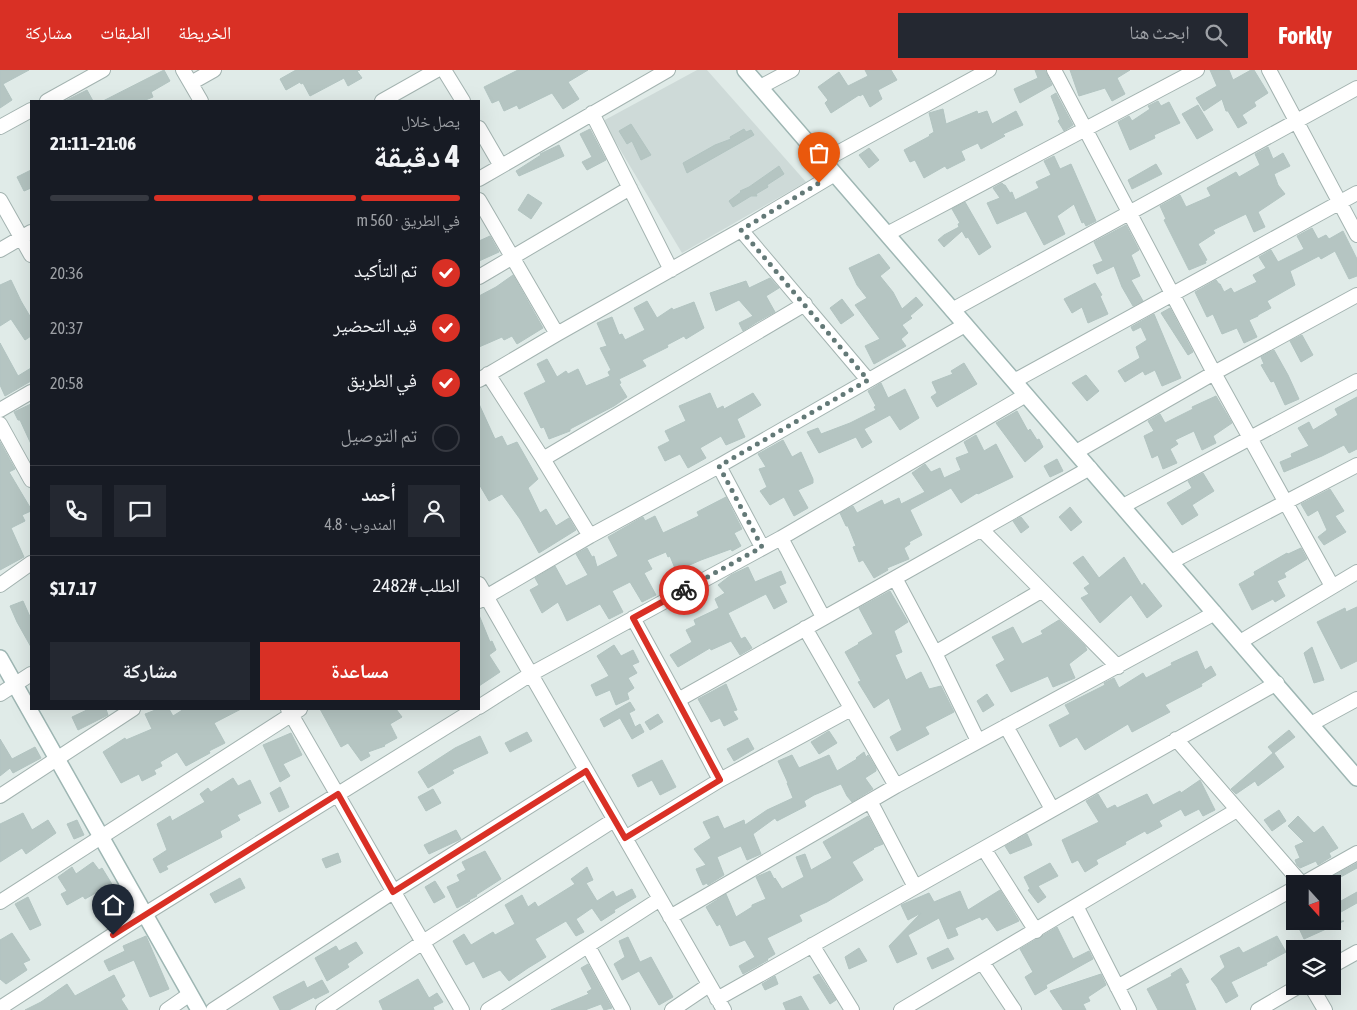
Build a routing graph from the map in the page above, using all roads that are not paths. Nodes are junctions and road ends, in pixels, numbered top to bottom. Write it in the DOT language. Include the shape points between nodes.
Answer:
graph roads {
  1 [pos="103,70"];
  2 [pos="183,70"];
  3 [pos="214,70"];
  4 [pos="437,70"];
  5 [pos="444,70"];
  6 [pos="668,70"];
  7 [pos="745,70"];
  8 [pos="792,70"];
  9 [pos="989,70"];
  10 [pos="1054,70"];
  11 [pos="1197,70"];
  12 [pos="1269,70"];
  13 [pos="190,83"];
  14 [pos="760,88"];
  15 [pos="1357,88"];
  16 [pos="49,100"];
  17 [pos="200,100"];
  18 [pos="384,100"];
  19 [pos="462,100"];
  20 [pos="30,111"];
  21 [pos="592,113"];
  22 [pos="1297,122"];
  23 [pos="0,127"];
  24 [pos="480,130"];
  25 [pos="1086,130"];
  26 [pos="824,161"];
  27 [pos="501,166"];
  28 [pos="835,174"];
  29 [pos="480,178"];
  30 [pos="630,188"];
  31 [pos="1357,193"];
  32 [pos="0,200"];
  33 [pos="480,202"];
  34 [pos="1339,202"];
  35 [pos="1131,213"];
  36 [pos="741,230"];
  37 [pos="887,234"];
  38 [pos="26,235"];
  39 [pos="1357,235"];
  40 [pos="0,250"];
  41 [pos="30,250"];
  42 [pos="512,257"];
  43 [pos="671,270"];
  44 [pos="480,276"];
  45 [pos="1172,293"];
  46 [pos="1357,295"];
  47 [pos="805,304"];
  48 [pos="952,310"];
  49 [pos="965,324"];
  50 [pos="557,334"];
  51 [pos="1214,373"];
  52 [pos="483,377"];
  53 [pos="868,380"];
  54 [pos="1014,381"];
  55 [pos="1357,381"];
  56 [pos="30,393"];
  57 [pos="1026,395"];
  58 [pos="0,410"];
  59 [pos="0,424"];
  60 [pos="1250,438"];
  61 [pos="1076,452"];
  62 [pos="543,459"];
  63 [pos="1357,465"];
  64 [pos="719,466"];
  65 [pos="1090,468"];
  66 [pos="30,478"];
  67 [pos="1286,504"];
  68 [pos="1122,506"];
  69 [pos="982,530"];
  70 [pos="590,536"];
  71 [pos="781,538"];
  72 [pos="762,547"];
  73 [pos="1171,562"];
  74 [pos="30,564"];
  75 [pos="1357,572"];
  76 [pos="895,578"];
  77 [pos="0,585"];
  78 [pos="1332,586"];
  79 [pos="1042,591"];
  80 [pos="482,599"];
  81 [pos="1215,613"];
  82 [pos="823,617"];
  83 [pos="633,618"];
  84 [pos="805,628"];
  85 [pos="1240,642"];
  86 [pos="935,653"];
  87 [pos="0,658"];
  88 [pos="1118,667"];
  89 [pos="530,674"];
  90 [pos="30,675"];
  91 [pos="1277,683"];
  92 [pos="15,685"];
  93 [pos="0,694"];
  94 [pos="1357,699"];
  95 [pos="678,700"];
  96 [pos="480,706"];
  97 [pos="851,709"];
  98 [pos="131,710"];
  99 [pos="293,710"];
  100 [pos="473,710"];
  101 [pos="1311,724"];
  102 [pos="1006,726"];
  103 [pos="1176,739"];
  104 [pos="978,741"];
  105 [pos="57,758"];
  106 [pos="586,771"];
  107 [pos="1357,778"];
  108 [pos="720,780"];
  109 [pos="896,786"];
  110 [pos="338,794"];
  111 [pos="0,796"];
  112 [pos="870,801"];
  113 [pos="1052,809"];
  114 [pos="1237,810"];
  115 [pos="614,820"];
  116 [pos="102,838"];
  117 [pos="625,838"];
  118 [pos="984,849"];
  119 [pos="1357,852"];
  120 [pos="1294,875"];
  121 [pos="1317,875"];
  122 [pos="915,887"];
  123 [pos="393,892"];
  124 [pos="1286,893"];
  125 [pos="660,899"];
  126 [pos="0,902"];
  127 [pos="1076,906"];
  128 [pos="145,914"];
  129 [pos="670,917"];
  130 [pos="1036,930"];
  131 [pos="423,942"];
  132 [pos="812,945"];
  133 [pos="588,946"];
  134 [pos="1357,952"];
  135 [pos="1341,961"];
  136 [pos="982,962"];
  137 [pos="710,985"];
  138 [pos="1117,987"];
  139 [pos="190,994"];
  140 [pos="1286,994"];
  141 [pos="1316,995"];
  142 [pos="721,1004"];
  143 [pos="0,1008"];
  144 [pos="167,1010"];
  145 [pos="199,1010"];
  146 [pos="213,1010"];
  147 [pos="323,1010"];
  148 [pos="462,1010"];
  149 [pos="488,1010"];
  150 [pos="623,1010"];
  151 [pos="672,1010"];
  152 [pos="852,1010"];
  153 [pos="901,1010"];
  154 [pos="1014,1010"];
  155 [pos="1129,1010"];
  156 [pos="1258,1010"];
  157 [pos="1325,1010"];
  1 -- 16 [label="street"];
  2 -- 13 [label="street"];
  3 -- 13 [label="street"];
  4 -- 18 [label="street"];
  5 -- 19 [label="street"];
  6 -- 21 [label="street"];
  7 -- 14 [label="street"];
  8 -- 14 [label="street"];
  9 -- 26 [label="street"];
  10 -- 25 [label="street"];
  11 -- 25 [label="street"];
  12 -- 22 [label="street"];
  13 -- 17 [label="street"];
  14 -- 26 [label="street"];
  15 -- 22 [label="street"];
  20 -- 23 [label="street"];
  21 -- 27 [label="street"];
  21 -- 30 [label="street"];
  22 -- 34 [label="street"];
  22 -- 35 [label="street"];
  24 -- 27 [label="street"];
  25 -- 35 [label="street"];
  25 -- 37 [label="street"];
  26 -- 28 [label="street"];
  27 -- 29 [label="street"];
  28 -- 36 [label="street"];
  28 -- 37 [label="street"];
  30 -- 42 [label="street"];
  30 -- 43 [label="street"];
  31 -- 34 [label="street"];
  32 -- 38 [label="street"];
  33 -- 42 [label="street"];
  34 -- 39 [label="street"];
  34 -- 45 [label="street"];
  35 -- 45 [label="street"];
  35 -- 48 [label="street"];
  36 -- 43 [label="street"];
  36 -- 47 [label="street"];
  37 -- 48 [label="street"];
  38 -- 40 [label="street"];
  38 -- 41 [label="street"];
  42 -- 44 [label="street"];
  42 -- 50 [label="street"];
  43 -- 50 [label="street"];
  45 -- 51 [label="street"];
  45 -- 54 [label="street"];
  46 -- 51 [label="street"];
  47 -- 53 [label="street"];
  47 -- 62 [label="street"];
  48 -- 49 [label="street"];
  49 -- 53 [label="street"];
  49 -- 54 [label="street"];
  50 -- 52 [label="street"];
  51 -- 60 [label="street"];
  51 -- 61 [label="street"];
  52 -- 62 [label="street"];
  53 -- 64 [label="street"];
  54 -- 57 [label="street"];
  55 -- 60 [label="street"];
  56 -- 58 [label="street"];
  57 -- 61 [label="street"];
  57 -- 71 [label="street"];
  59 -- 66 [label="street"];
  60 -- 67 [label="street"];
  60 -- 68 [label="street"];
  61 -- 65 [label="street"];
  62 -- 70 [label="street"];
  63 -- 67 [label="street"];
  64 -- 70 [label="street"];
  64 -- 72 [label="street"];
  65 -- 68 [label="street"];
  65 -- 69 [label="street"];
  67 -- 73 [label="street"];
  67 -- 78 [label="street"];
  68 -- 73 [label="street"];
  69 -- 76 [label="street"];
  69 -- 79 [label="street"];
  70 -- 80 [label="street"];
  71 -- 72 [label="street"];
  71 -- 82 [label="street"];
  72 -- 83 [label="street"];
  73 -- 81 [label="street"];
  74 -- 77 [label="street"];
  75 -- 78 [label="street"];
  76 -- 82 [label="street"];
  76 -- 86 [label="street"];
  78 -- 85 [label="street"];
  79 -- 86 [label="street"];
  79 -- 88 [label="street"];
  80 -- 89 [label="street"];
  81 -- 85 [label="street"];
  81 -- 88 [label="street"];
  82 -- 84 [label="street"];
  83 -- 89 [label="street"];
  83 -- 95 [label="street"];
  84 -- 95 [label="street"];
  84 -- 97 [label="street"];
  85 -- 91 [label="street"];
  86 -- 104 [label="street"];
  87 -- 92 [label="street"];
  88 -- 102 [label="street"];
  89 -- 96 [label="street"];
  89 -- 106 [label="street"];
  90 -- 92 [label="street"];
  91 -- 101 [label="street"];
  91 -- 103 [label="street"];
  92 -- 93 [label="street"];
  92 -- 105 [label="street"];
  94 -- 101 [label="street"];
  95 -- 108 [label="street"];
  97 -- 108 [label="street"];
  97 -- 109 [label="street"];
  98 -- 105 [label="street"];
  99 -- 110 [label="street"];
  99 -- 116 [label="street"];
  100 -- 110 [label="street"];
  101 -- 107 [label="street"];
  102 -- 104 [label="street"];
  102 -- 113 [label="street"];
  103 -- 113 [label="street"];
  103 -- 114 [label="street"];
  104 -- 109 [label="street"];
  105 -- 111 [label="street"];
  105 -- 116 [label="street"];
  106 -- 115 [label="street"];
  106 -- 123 [label="street"];
  108 -- 117 [label="street"];
  109 -- 112 [label="street"];
  110 -- 123 [label="street"];
  110 -- 128 [label="street"];
  112 -- 122 [label="street"];
  112 -- 129 [label="street"];
  113 -- 118 [label="street"];
  114 -- 120 [label="street"];
  114 -- 127 [label="street"];
  115 -- 117 [label="street"];
  115 -- 131 [label="street"];
  116 -- 126 [label="street"];
  116 -- 128 [label="street"];
  117 -- 125 [label="street"];
  118 -- 122 [label="street"];
  118 -- 130 [label="street"];
  119 -- 121 [label="street"];
  122 -- 132 [label="street"];
  123 -- 131 [label="street"];
  123 -- 146 [label="street"];
  124 -- 138 [label="street"];
  125 -- 129 [label="street"];
  125 -- 133 [label="street"];
  127 -- 130 [label="street"];
  127 -- 138 [label="street"];
  128 -- 139 [label="street"];
  128 -- 143 [label="street"];
  129 -- 137 [label="street"];
  130 -- 136 [label="street"];
  131 -- 147 [label="street"];
  131 -- 148 [label="street"];
  132 -- 142 [label="street"];
  132 -- 152 [label="street"];
  133 -- 149 [label="street"];
  133 -- 150 [label="street"];
  134 -- 135 [label="street"];
  136 -- 153 [label="street"];
  136 -- 154 [label="street"];
  137 -- 142 [label="street"];
  137 -- 151 [label="street"];
  138 -- 155 [label="street"];
  139 -- 144 [label="street"];
  139 -- 145 [label="street"];
  140 -- 156 [label="street"];
  141 -- 157 [label="street"];
}
